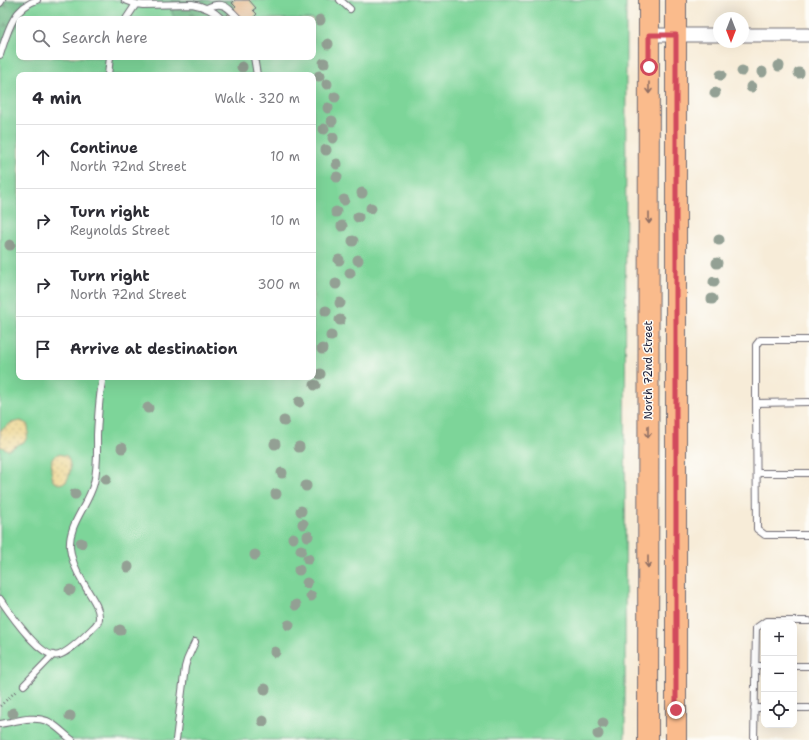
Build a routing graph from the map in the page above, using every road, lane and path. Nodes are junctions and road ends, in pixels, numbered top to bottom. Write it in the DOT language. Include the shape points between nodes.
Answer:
graph roads {
  1 [pos="2,0"];
  2 [pos="36,0"];
  3 [pos="125,0"];
  4 [pos="340,0"];
  5 [pos="649,0"];
  6 [pos="676,0"];
  7 [pos="199,2"];
  8 [pos="0,3"];
  9 [pos="136,4"];
  10 [pos="207,8"];
  11 [pos="350,9"];
  12 [pos="128,16"];
  13 [pos="219,16"];
  14 [pos="236,16"];
  15 [pos="649,35"];
  16 [pos="676,35"];
  17 [pos="713,35"];
  18 [pos="749,35"];
  19 [pos="809,35"];
  20 [pos="0,55"];
  21 [pos="110,60"];
  22 [pos="253,60"];
  23 [pos="108,72"];
  24 [pos="256,72"];
  25 [pos="809,340"];
  26 [pos="103,380"];
  27 [pos="809,402"];
  28 [pos="756,403"];
  29 [pos="757,473"];
  30 [pos="809,473"];
  31 [pos="809,535"];
  32 [pos="0,599"];
  33 [pos="809,621"];
  34 [pos="195,642"];
  35 [pos="53,655"];
  36 [pos="755,666"];
  37 [pos="761,666"];
  38 [pos="797,666"];
  39 [pos="809,666"];
  40 [pos="24,685"];
  41 [pos="0,706"];
  42 [pos="754,708"];
  43 [pos="761,708"];
  44 [pos="797,708"];
  45 [pos="809,708"];
  46 [pos="0,724"];
  47 [pos="72,740"];
  48 [pos="176,740"];
  49 [pos="648,740"];
  50 [pos="676,740"];
  51 [pos="754,740"];
  1 -- 8 [label="lane"];
  2 -- 20 [label="lane" via="15,16"];
  3 -- 9 [label="lane"];
  4 -- 11 [label="lane"];
  5 -- 15 [label="main road, North 72nd Street"];
  6 -- 16 [label="main road"];
  7 -- 9 [label="lane"];
  7 -- 10 [label="lane"];
  9 -- 12 [label="lane"];
  10 -- 13 [label="lane"];
  10 -- 14 [label="lane" via="223,5"];
  15 -- 16 [label="street"];
  15 -- 49 [label="main road, North 72nd Street, one-way"];
  16 -- 17 [label="street"];
  16 -- 50 [label="main road"];
  18 -- 19 [label="street"];
  21 -- 23 [label="lane"];
  22 -- 24 [label="lane"];
  25 -- 28 [label="lane" via="760,340 756,345"];
  26 -- 35 [label="lane" via="94,483 86,505 74,526 70,541 76,568 99,617 96,626 65,652"];
  27 -- 28 [label="lane"];
  28 -- 29 [label="lane"];
  29 -- 30 [label="lane"];
  29 -- 31 [label="lane" via="757,529 765,535"];
  32 -- 35 [label="lane" via="32,640 41,649"];
  33 -- 36 [label="lane" via="766,621 756,628"];
  34 -- 48 [label="lane" via="185,667"];
  35 -- 40 [label="lane"];
  36 -- 37 [label="lane"];
  36 -- 42 [label="lane"];
  38 -- 39 [label="lane"];
  40 -- 41 [label="path"];
  42 -- 43 [label="lane"];
  42 -- 51 [label="lane"];
  44 -- 45 [label="lane"];
  46 -- 47 [label="lane" via="40,719 52,724"];
}
